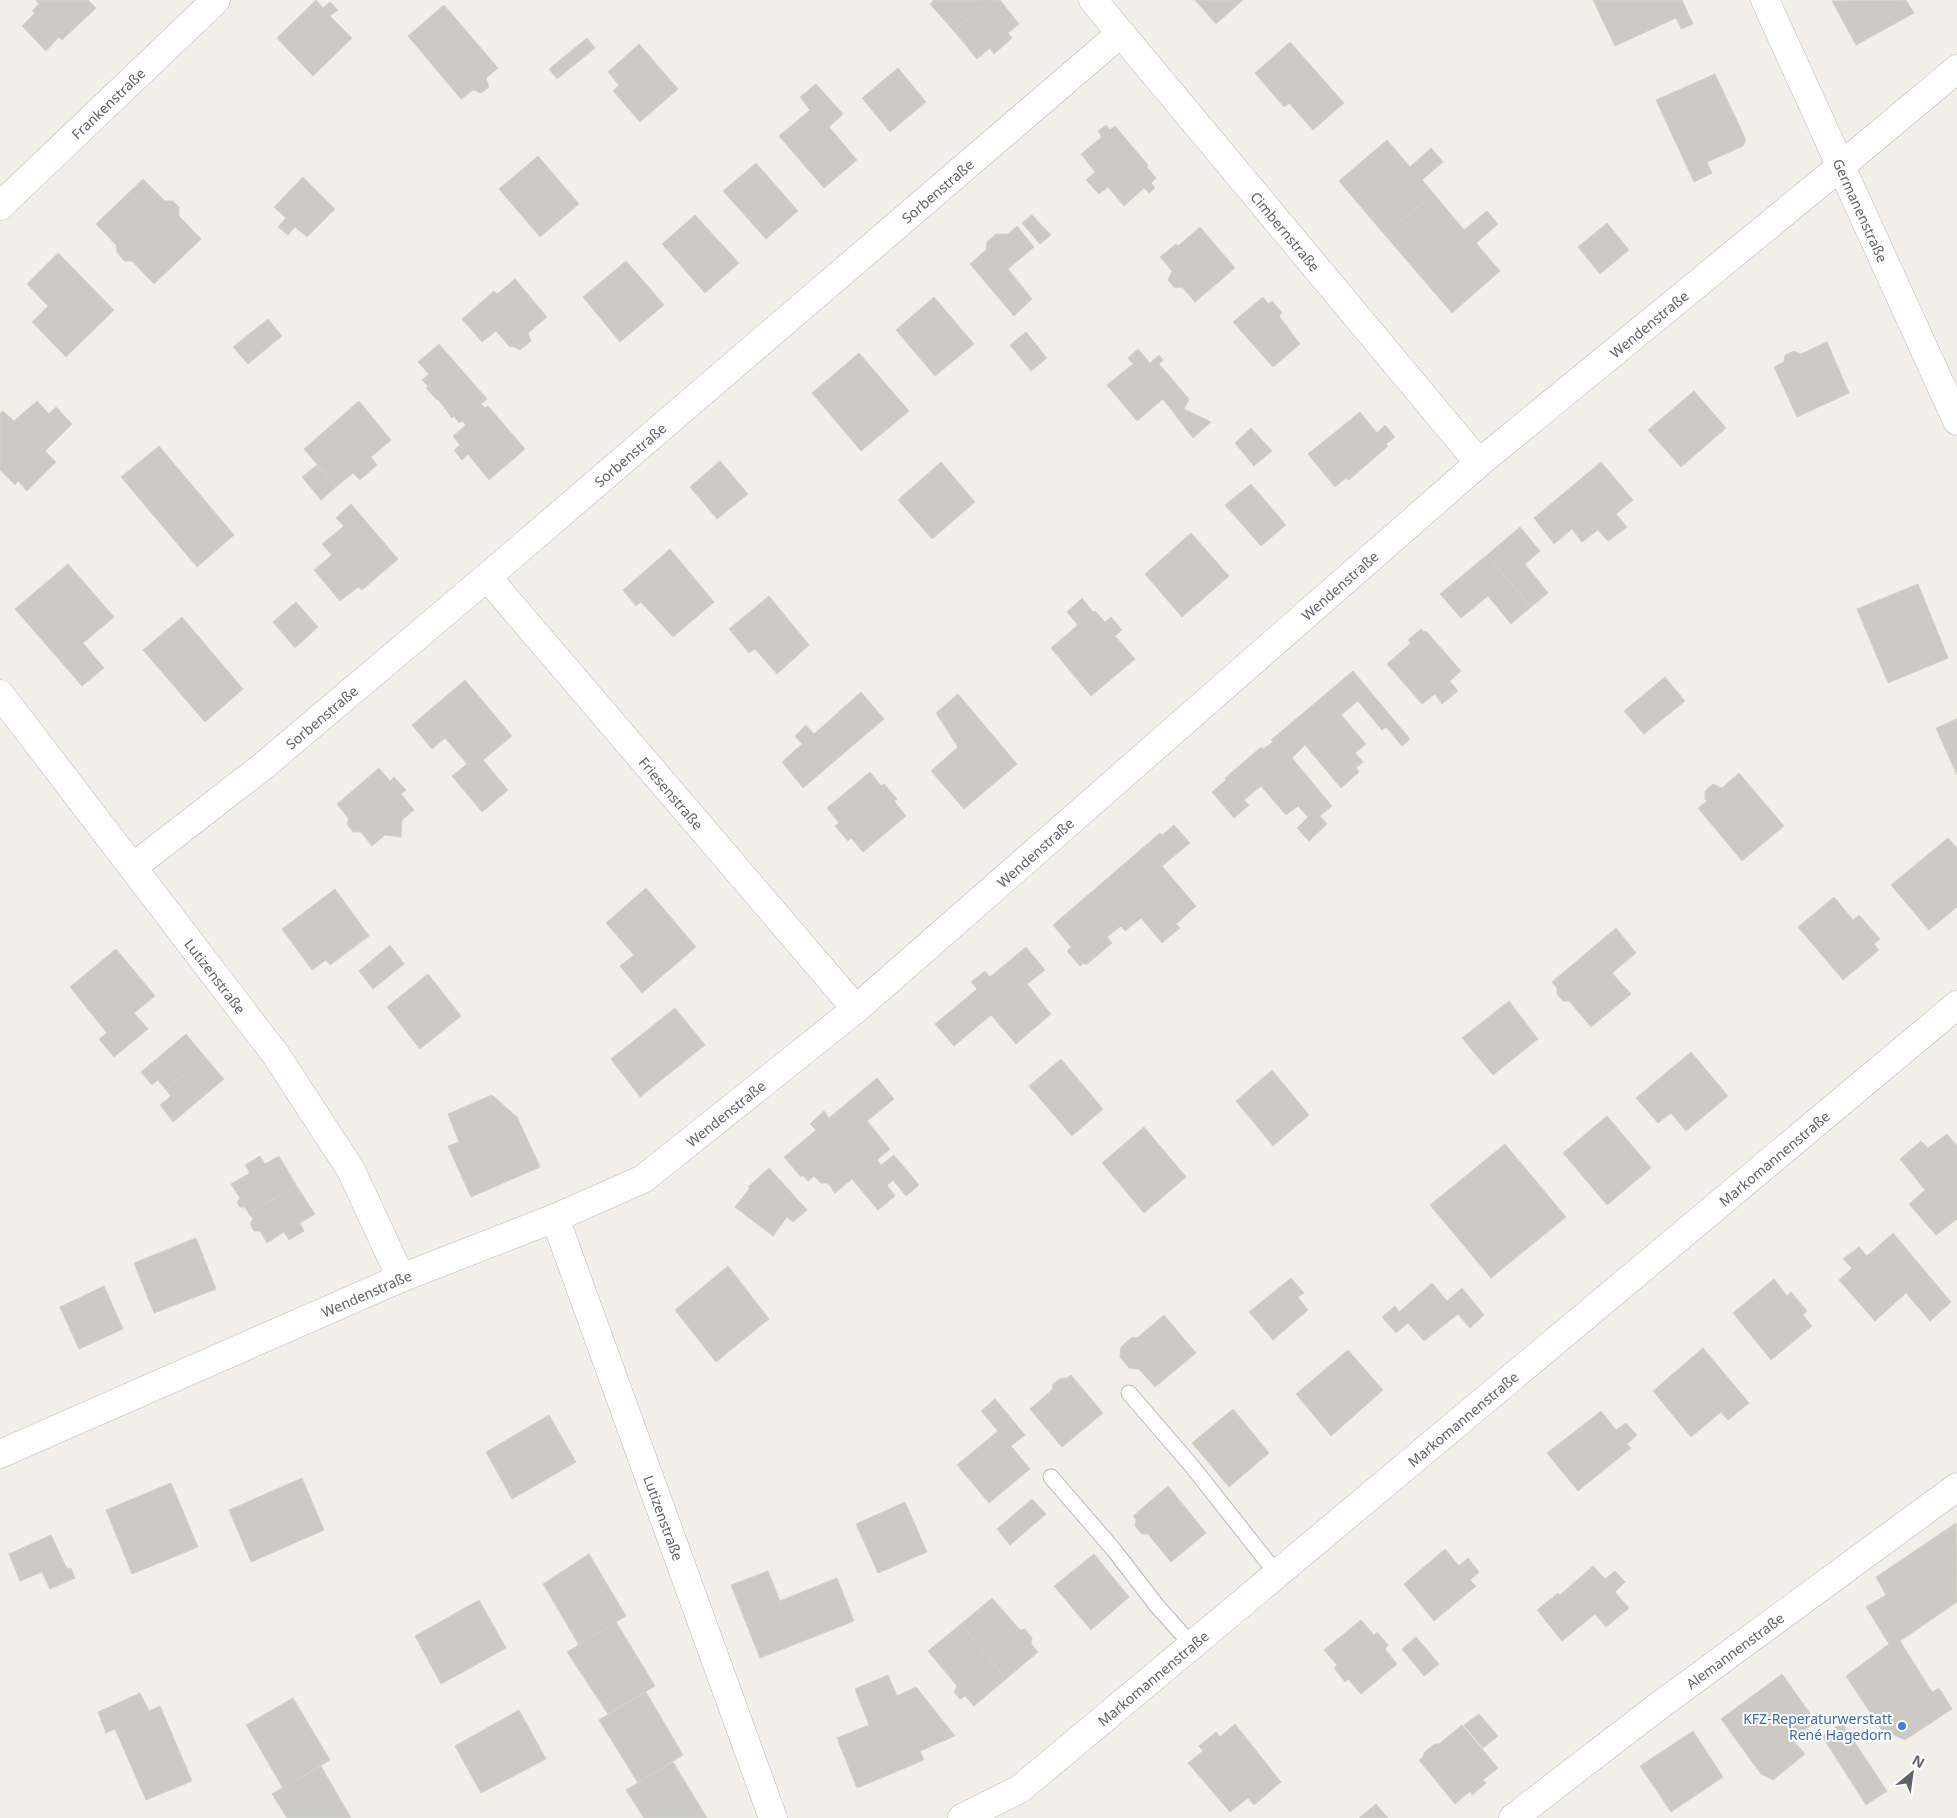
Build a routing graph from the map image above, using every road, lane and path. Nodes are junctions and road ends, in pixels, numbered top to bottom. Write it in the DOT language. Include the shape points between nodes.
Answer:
graph roads {
  1 [pos="216,0"];
  2 [pos="1093,0"];
  3 [pos="1765,0"];
  4 [pos="1121,32"];
  5 [pos="1957,69"];
  6 [pos="1841,166"];
  7 [pos="0,206"];
  8 [pos="1957,421"];
  9 [pos="1479,463"];
  10 [pos="486,577"];
  11 [pos="0,694"];
  12 [pos="133,867"];
  13 [pos="1957,1006"];
  14 [pos="856,1009"];
  15 [pos="555,1218"];
  16 [pos="401,1278"];
  17 [pos="1129,1393"];
  18 [pos="0,1454"];
  19 [pos="1051,1477"];
  20 [pos="1957,1487"];
  21 [pos="1277,1574"];
  22 [pos="1192,1645"];
  23 [pos="773,1818"];
  24 [pos="962,1818"];
  25 [pos="1513,1818"];
  1 -- 7 [label="street, Frankenstraße"];
  2 -- 4 [label="street, Cimbernstraße"];
  3 -- 6 [label="street, Germanenstraße"];
  4 -- 9 [label="street, Cimbernstraße"];
  4 -- 10 [label="street, Sorbenstraße"];
  5 -- 6 [label="street, Wendenstraße"];
  6 -- 8 [label="street, Germanenstraße"];
  6 -- 9 [label="street, Wendenstraße"];
  9 -- 14 [label="street, Wendenstraße"];
  10 -- 12 [label="street, Sorbenstraße" via="249,778"];
  10 -- 14 [label="street, Friesenstraße"];
  11 -- 12 [label="street, Lutizenstraße"];
  12 -- 16 [label="street, Lutizenstraße" via="276,1055 340,1153"];
  13 -- 21 [label="street, Markomannenstraße"];
  14 -- 15 [label="street, Wendenstraße" via="642,1179"];
  15 -- 16 [label="street, Wendenstraße"];
  15 -- 23 [label="street, Lutizenstraße"];
  16 -- 18 [label="street, Wendenstraße"];
  17 -- 21 [label="lane"];
  19 -- 22 [label="lane"];
  20 -- 25 [label="street, Alemannenstraße" via="1656,1708"];
  21 -- 22 [label="street, Markomannenstraße"];
  22 -- 24 [label="street, Markomannenstraße" via="1020,1789"];
}
